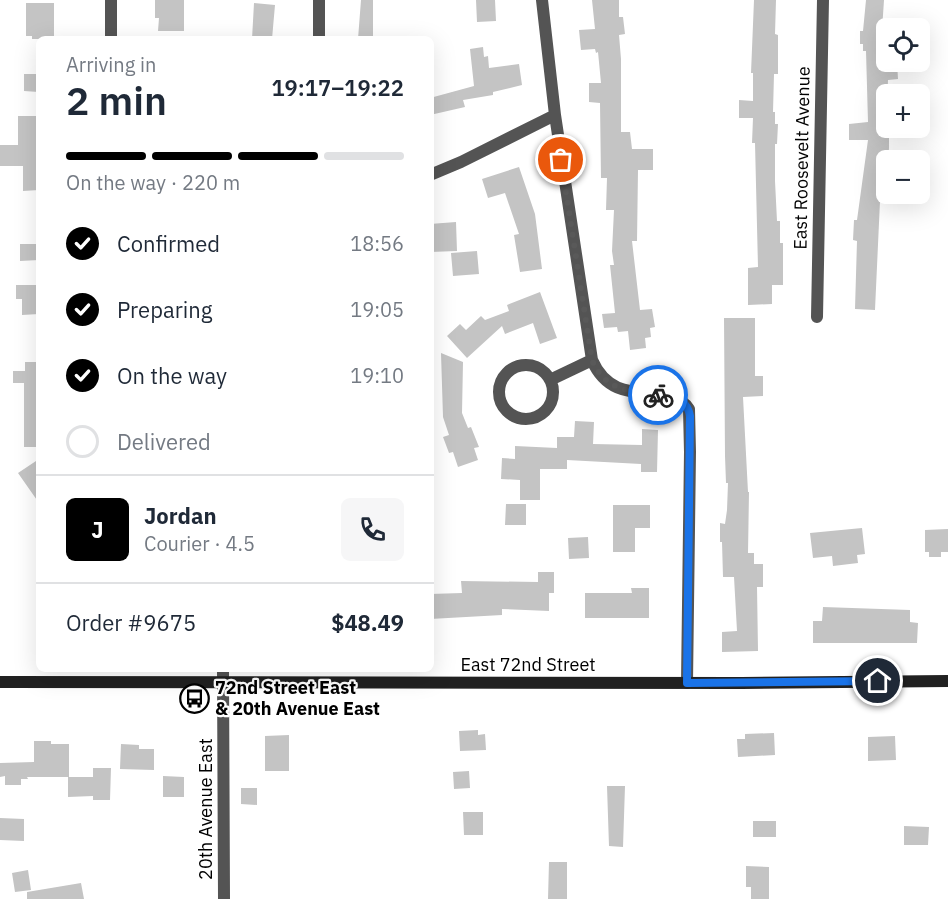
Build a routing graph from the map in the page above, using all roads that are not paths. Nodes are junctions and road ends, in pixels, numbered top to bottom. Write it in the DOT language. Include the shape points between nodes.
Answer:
graph roads {
  1 [pos="111,0"];
  2 [pos="319,0"];
  3 [pos="542,0"];
  4 [pos="823,0"];
  5 [pos="111,36"];
  6 [pos="319,36"];
  7 [pos="555,115"];
  8 [pos="434,173"];
  9 [pos="817,317"];
  10 [pos="592,360"];
  11 [pos="550,380"];
  12 [pos="223,672"];
  13 [pos="948,681"];
  14 [pos="0,682"];
  15 [pos="223,683"];
  16 [pos="687,683"];
  17 [pos="224,899"];
  1 -- 5 [label="street"];
  2 -- 6 [label="street"];
  3 -- 7 [label="street"];
  4 -- 9 [label="street, East Roosevelt Avenue"];
  7 -- 8 [label="street"];
  7 -- 10 [label="street"];
  10 -- 11 [label="street"];
  10 -- 16 [label="street" via="608,383 620,389 678,398 689,409"];
  11 -- 11 [label="street" via="532,366 511,370 499,389 502,404 519,418 541,414 551,402"];
  12 -- 15 [label="street, 20th Avenue East"];
  13 -- 16 [label="main road, East 72nd Street"];
  14 -- 15 [label="main road, East 72nd Street"];
  15 -- 16 [label="main road, East 72nd Street"];
  15 -- 17 [label="street, 20th Avenue East"];
}
